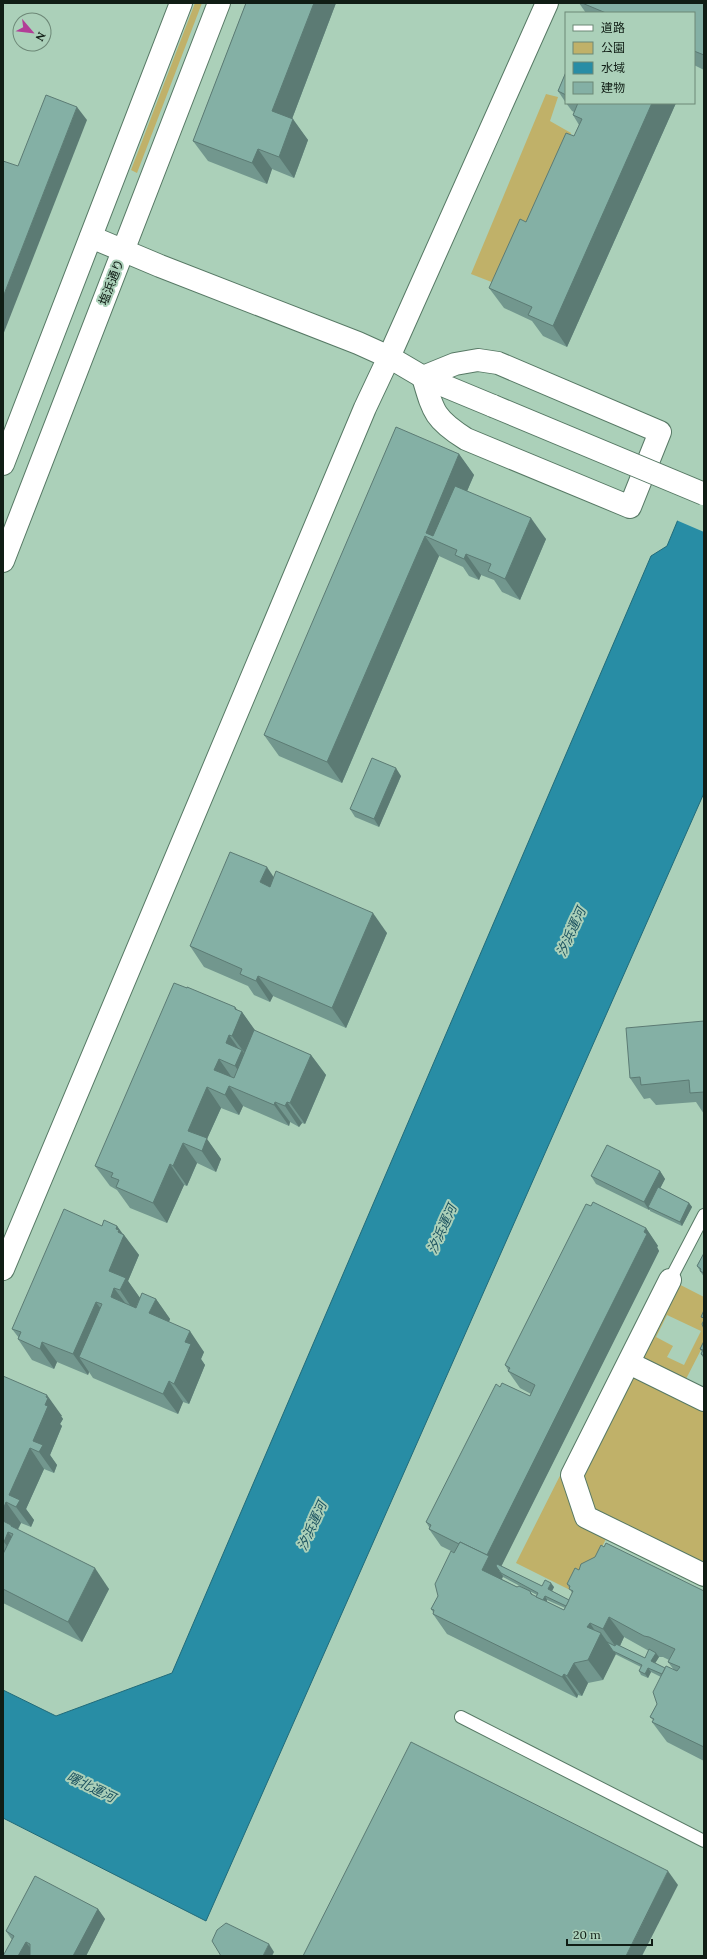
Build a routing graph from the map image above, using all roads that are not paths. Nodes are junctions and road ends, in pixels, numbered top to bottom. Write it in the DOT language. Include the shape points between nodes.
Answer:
graph roads {
  1 [pos="181,3"];
  2 [pos="219,3"];
  3 [pos="546,3"];
  4 [pos="90,237"];
  5 [pos="123,251"];
  6 [pos="389,356"];
  7 [pos="423,376"];
  8 [pos="3,464"];
  9 [pos="704,494"];
  10 [pos="3,561"];
  11 [pos="704,1215"];
  12 [pos="3,1269"];
  13 [pos="670,1280"];
  14 [pos="629,1363"];
  15 [pos="704,1400"];
  16 [pos="704,1575"];
  17 [pos="461,1717"];
  18 [pos="704,1841"];
  1 -- 4 [label="street"];
  2 -- 5 [label="street, 塩浜通り"];
  3 -- 6 [label="street"];
  4 -- 5 [label="street"];
  4 -- 8 [label="street"];
  5 -- 6 [label="street"];
  5 -- 10 [label="street, 塩浜通り"];
  6 -- 7 [label="street"];
  6 -- 12 [label="street"];
  7 -- 7 [label="street" via="455,364 478,360 498,364 660,432 630,507 466,439 449,428 433,411"];
  7 -- 9 [label="street, bridge"];
  11 -- 13 [label="lane"];
  13 -- 14 [label="street"];
  14 -- 15 [label="street"];
  14 -- 16 [label="street" via="572,1476 586,1517"];
  17 -- 18 [label="lane"];
}
